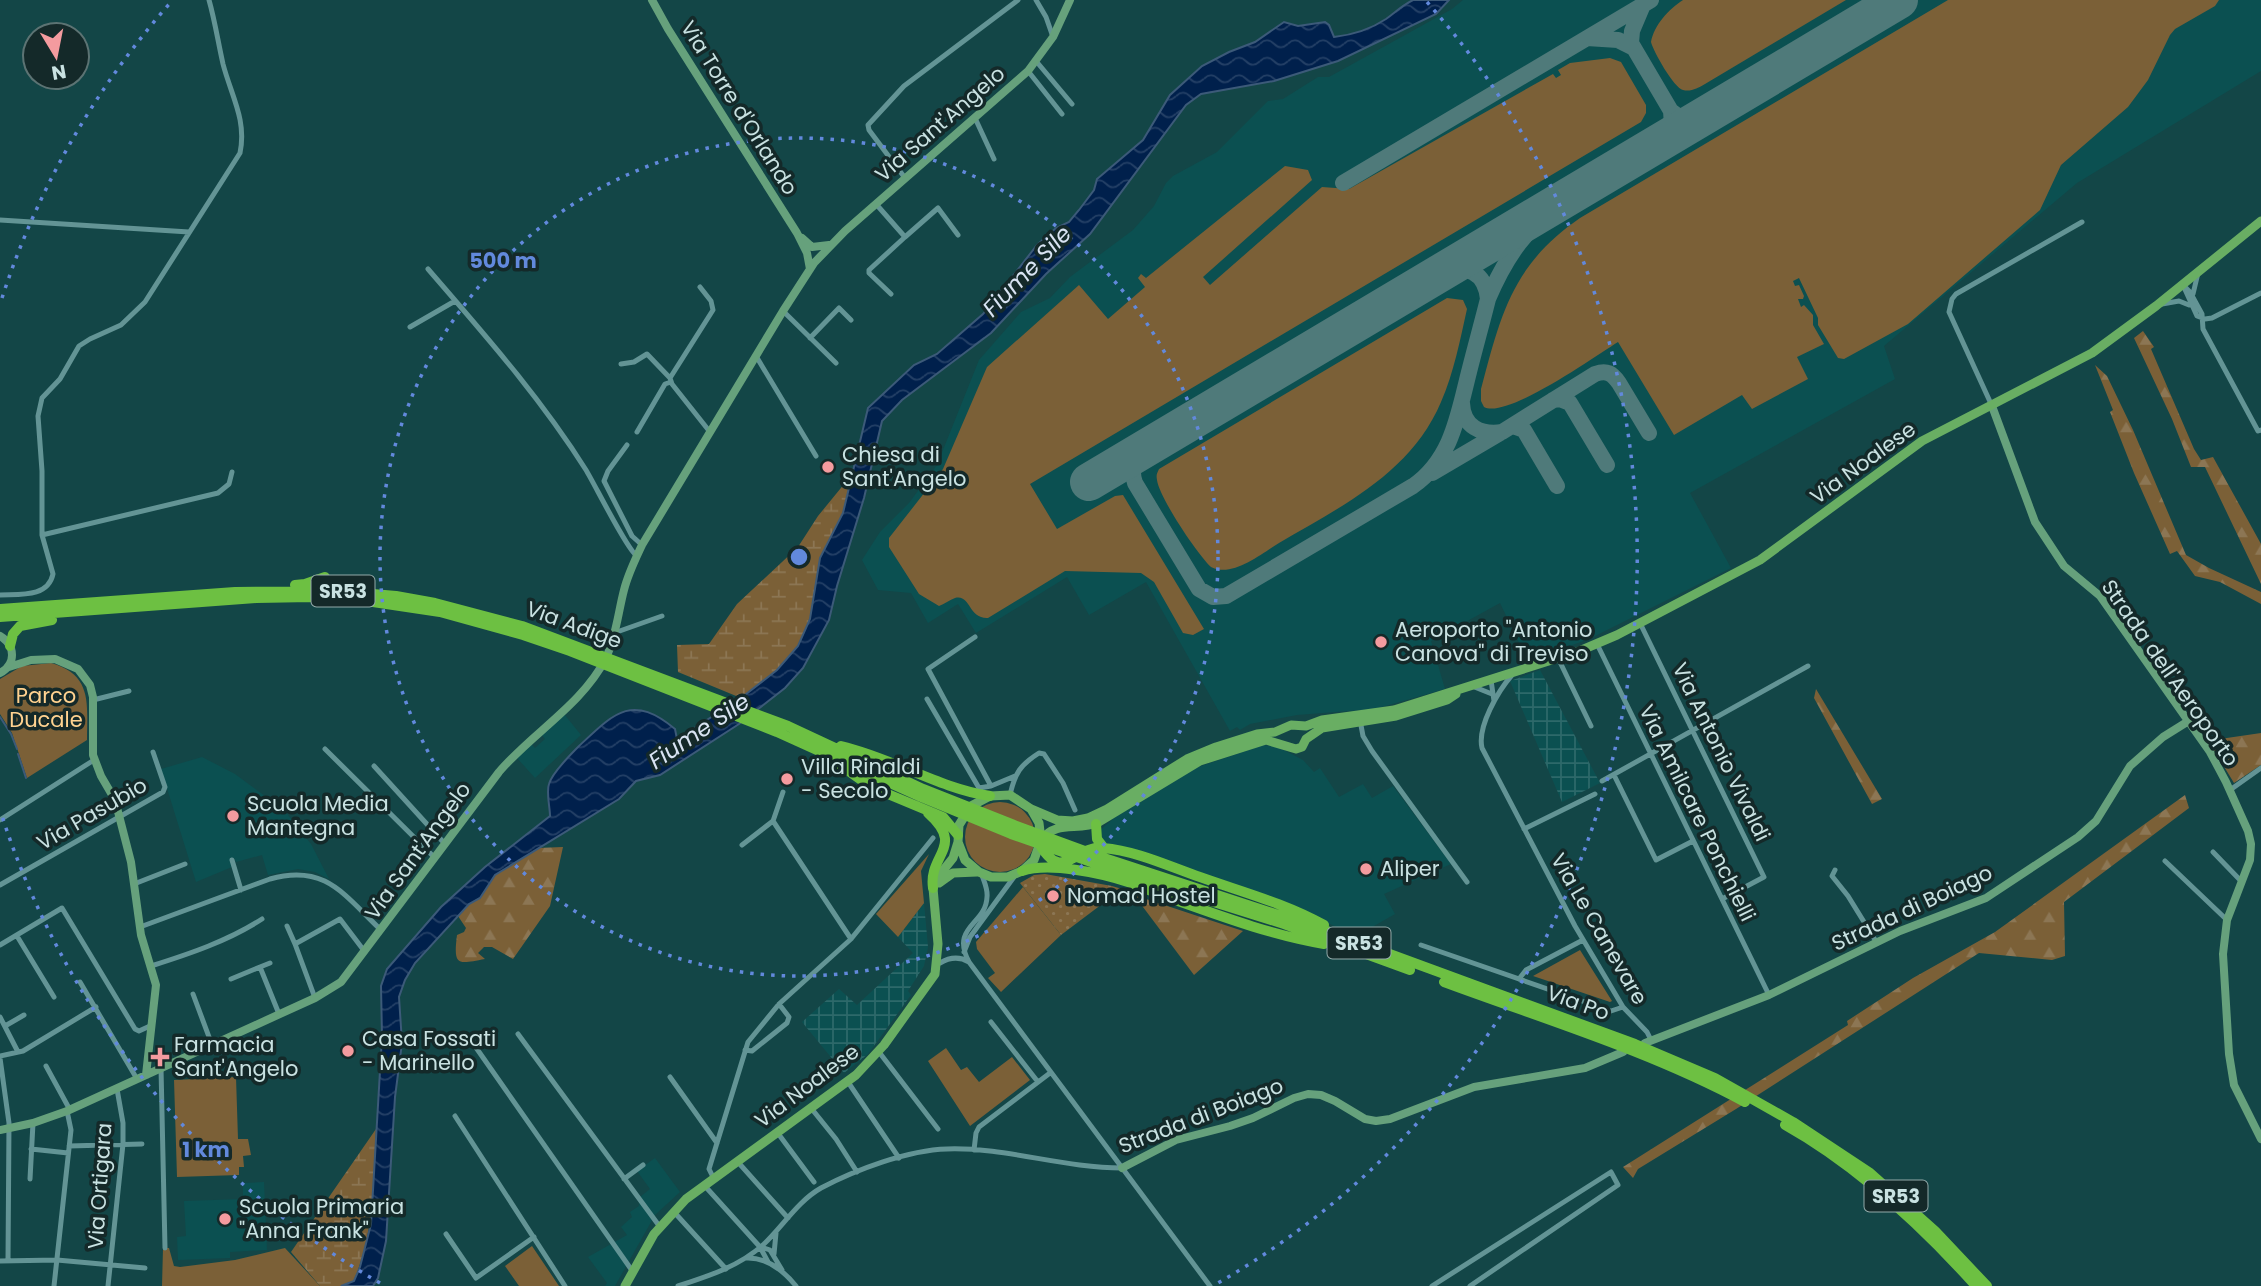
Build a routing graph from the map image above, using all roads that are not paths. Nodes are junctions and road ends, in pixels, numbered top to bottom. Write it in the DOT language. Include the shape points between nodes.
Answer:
graph roads {
  1 [pos="209,0"];
  2 [pos="652,0"];
  3 [pos="1018,0"];
  4 [pos="1070,0"];
  5 [pos="1039,2"];
  6 [pos="1053,37"];
  7 [pos="1036,61"];
  8 [pos="1028,71"];
  9 [pos="1072,104"];
  10 [pos="1062,114"];
  11 [pos="975,118"];
  12 [pos="994,159"];
  13 [pos="905,178"];
  14 [pos="876,204"];
  15 [pos="0,220"];
  16 [pos="2261,221"];
  17 [pos="2082,222"];
  18 [pos="189,232"];
  19 [pos="958,235"];
  20 [pos="905,237"];
  21 [pos="829,245"];
  22 [pos="808,249"];
  23 [pos="818,258"];
  24 [pos="428,269"];
  25 [pos="810,269"];
  26 [pos="2198,272"];
  27 [pos="2183,285"];
  28 [pos="700,287"];
  29 [pos="2261,293"];
  30 [pos="891,294"];
  31 [pos="2193,297"];
  32 [pos="455,301"];
  33 [pos="2156,306"];
  34 [pos="2191,307"];
  35 [pos="783,311"];
  36 [pos="2203,318"];
  37 [pos="851,320"];
  38 [pos="411,327"];
  39 [pos="810,338"];
  40 [pos="756,356"];
  41 [pos="836,363"];
  42 [pos="621,364"];
  43 [pos="670,380"];
  44 [pos="1992,406"];
  45 [pos="2261,429"];
  46 [pos="638,432"];
  47 [pos="710,432"];
  48 [pos="627,445"];
  49 [pos="816,456"];
  50 [pos="233,472"];
  51 [pos="42,535"];
  52 [pos="642,545"];
  53 [pos="637,556"];
  54 [pos="325,577"];
  55 [pos="251,591"];
  56 [pos="0,595"];
  57 [pos="0,603"];
  58 [pos="46,606"];
  59 [pos="0,609"];
  60 [pos="99,611"];
  61 [pos="381,612"];
  62 [pos="453,615"];
  63 [pos="662,616"];
  64 [pos="0,617"];
  65 [pos="1640,623"];
  66 [pos="614,633"];
  67 [pos="0,636"];
  68 [pos="975,637"];
  69 [pos="1597,644"];
  70 [pos="571,647"];
  71 [pos="11,648"];
  72 [pos="1558,658"];
  73 [pos="32,660"];
  74 [pos="1808,666"];
  75 [pos="9,667"];
  76 [pos="1514,672"];
  77 [pos="0,673"];
  78 [pos="1491,680"];
  79 [pos="1472,686"];
  80 [pos="129,691"];
  81 [pos="1495,695"];
  82 [pos="927,699"];
  83 [pos="93,700"];
  84 [pos="1360,719"];
  85 [pos="2187,722"];
  86 [pos="1301,726"];
  87 [pos="1591,726"];
  88 [pos="1285,728"];
  89 [pos="1692,731"];
  90 [pos="1306,740"];
  91 [pos="822,746"];
  92 [pos="1286,746"];
  93 [pos="326,749"];
  94 [pos="153,752"];
  95 [pos="1651,755"];
  96 [pos="94,760"];
  97 [pos="374,766"];
  98 [pos="2261,768"];
  99 [pos="1614,775"];
  100 [pos="1015,776"];
  101 [pos="1602,781"];
  102 [pos="2230,790"];
  103 [pos="991,791"];
  104 [pos="783,792"];
  105 [pos="1595,794"];
  106 [pos="1010,795"];
  107 [pos="1031,809"];
  108 [pos="1075,810"];
  109 [pos="925,811"];
  110 [pos="119,816"];
  111 [pos="0,820"];
  112 [pos="773,821"];
  113 [pos="1096,824"];
  114 [pos="1524,830"];
  115 [pos="933,838"];
  116 [pos="958,839"];
  117 [pos="1693,841"];
  118 [pos="1041,843"];
  119 [pos="445,844"];
  120 [pos="742,845"];
  121 [pos="2213,852"];
  122 [pos="1101,856"];
  123 [pos="435,858"];
  124 [pos="232,860"];
  125 [pos="2165,861"];
  126 [pos="185,864"];
  127 [pos="1835,870"];
  128 [pos="980,873"];
  129 [pos="1019,873"];
  130 [pos="2241,881"];
  131 [pos="1467,882"];
  132 [pos="134,884"];
  133 [pos="0,885"];
  134 [pos="1747,886"];
  135 [pos="933,888"];
  136 [pos="241,890"];
  137 [pos="1740,890"];
  138 [pos="1722,899"];
  139 [pos="262,919"];
  140 [pos="2227,920"];
  141 [pos="288,926"];
  142 [pos="140,927"];
  143 [pos="381,930"];
  144 [pos="17,936"];
  145 [pos="851,939"];
  146 [pos="1583,940"];
  147 [pos="1877,943"];
  148 [pos="295,944"];
  149 [pos="1351,944"];
  150 [pos="0,945"];
  151 [pos="1421,945"];
  152 [pos="365,952"];
  153 [pos="964,952"];
  154 [pos="969,962"];
  155 [pos="270,963"];
  156 [pos="940,963"];
  157 [pos="151,967"];
  158 [pos="260,967"];
  159 [pos="935,974"];
  160 [pos="232,979"];
  161 [pos="1518,979"];
  162 [pos="80,982"];
  163 [pos="193,993"];
  164 [pos="1769,995"];
  165 [pos="54,997"];
  166 [pos="314,998"];
  167 [pos="779,1004"];
  168 [pos="96,1007"];
  169 [pos="1623,1007"];
  170 [pos="279,1014"];
  171 [pos="24,1015"];
  172 [pos="0,1018"];
  173 [pos="991,1022"];
  174 [pos="5,1026"];
  175 [pos="150,1026"];
  176 [pos="518,1034"];
  177 [pos="470,1039"];
  178 [pos="1648,1042"];
  179 [pos="212,1045"];
  180 [pos="745,1050"];
  181 [pos="18,1052"];
  182 [pos="879,1052"];
  183 [pos="1623,1052"];
  184 [pos="0,1057"];
  185 [pos="46,1066"];
  186 [pos="160,1069"];
  187 [pos="1050,1073"];
  188 [pos="146,1075"];
  189 [pos="670,1077"];
  190 [pos="137,1079"];
  191 [pos="848,1082"];
  192 [pos="1038,1082"];
  193 [pos="117,1088"];
  194 [pos="811,1108"];
  195 [pos="69,1110"];
  196 [pos="455,1116"];
  197 [pos="33,1123"];
  198 [pos="4,1129"];
  199 [pos="938,1129"];
  200 [pos="777,1132"];
  201 [pos="2261,1139"];
  202 [pos="717,1143"];
  203 [pos="123,1144"];
  204 [pos="142,1144"];
  205 [pos="69,1146"];
  206 [pos="31,1149"];
  207 [pos="974,1150"];
  208 [pos="68,1153"];
  209 [pos="1111,1154"];
  210 [pos="899,1158"];
  211 [pos="737,1161"];
  212 [pos="643,1165"];
  213 [pos="1109,1168"];
  214 [pos="1122,1168"];
  215 [pos="857,1172"];
  216 [pos="713,1177"];
  217 [pos="30,1179"];
  218 [pos="624,1179"];
  219 [pos="814,1182"];
  220 [pos="704,1185"];
  221 [pos="673,1211"];
  222 [pos="788,1218"];
  223 [pos="660,1227"];
  224 [pos="777,1230"];
  225 [pos="446,1234"];
  226 [pos="534,1237"];
  227 [pos="763,1247"];
  228 [pos="165,1248"];
  229 [pos="745,1258"];
  230 [pos="8,1260"];
  231 [pos="57,1260"];
  232 [pos="0,1261"];
  233 [pos="776,1261"];
  234 [pos="768,1262"];
  235 [pos="110,1264"];
  236 [pos="145,1268"];
  237 [pos="726,1269"];
  238 [pos="633,1272"];
  239 [pos="784,1272"];
  240 [pos="54,1286"];
  241 [pos="108,1286"];
  242 [pos="565,1286"];
  243 [pos="625,1286"];
  244 [pos="678,1286"];
  245 [pos="796,1286"];
  246 [pos="1210,1286"];
  247 [pos="1432,1286"];
  248 [pos="1470,1286"];
  249 [pos="1976,1286"];
  250 [pos="1987,1286"];
  1 -- 18 [label="street" via="243,122 243,138 240,153"];
  2 -- 22 [label="street, Via Torre d'Orlando"];
  3 -- 13 [label="street" via="904,86 868,125"];
  4 -- 6 [label="street, Via Sant'Angelo"];
  5 -- 6 [label="street"];
  6 -- 7 [label="street, Via Sant'Angelo"];
  7 -- 8 [label="street, Via Sant'Angelo"];
  7 -- 9 [label="street"];
  8 -- 10 [label="street, Via Sant'Angelo"];
  8 -- 11 [label="street, Via Sant'Angelo"];
  11 -- 12 [label="street"];
  11 -- 13 [label="street, Via Sant'Angelo"];
  13 -- 14 [label="street, Via Sant'Angelo"];
  14 -- 20 [label="street, Via Sant'Angelo"];
  14 -- 21 [label="street, Via Sant'Angelo"];
  15 -- 18 [label="street"];
  16 -- 26 [label="main road, Via Noalese"];
  17 -- 44 [label="street" via="1952,299 1949,312"];
  18 -- 51 [label="street" via="133,316 79,346 60,379 42,398 38,416"];
  19 -- 20 [label="street" via="938,208"];
  20 -- 30 [label="street" via="869,270"];
  21 -- 22 [label="street"];
  21 -- 23 [label="street, Via Sant'Angelo"];
  22 -- 23 [label="street"];
  22 -- 25 [label="street, Via Torre d'Orlando"];
  23 -- 25 [label="street, Via Sant'Angelo"];
  24 -- 32 [label="street"];
  25 -- 35 [label="street, Via Sant'Angelo"];
  26 -- 27 [label="main road, Via Noalese"];
  26 -- 31 [label="street"];
  27 -- 31 [label="street"];
  27 -- 33 [label="main road, Via Noalese"];
  27 -- 34 [label="street"];
  28 -- 43 [label="street" via="713,310"];
  29 -- 36 [label="street" via="2212,318"];
  31 -- 36 [label="street"];
  32 -- 38 [label="street"];
  32 -- 53 [label="street" via="557,424"];
  33 -- 34 [label="street" via="2179,300"];
  33 -- 44 [label="main road, Via Noalese" via="2079,361"];
  34 -- 36 [label="street"];
  35 -- 39 [label="street"];
  35 -- 40 [label="street, Via Sant'Angelo"];
  36 -- 45 [label="street" via="2203,329 2218,359 2258,431"];
  37 -- 39 [label="street" via="839,308"];
  39 -- 41 [label="street"];
  40 -- 47 [label="street, Via Sant'Angelo"];
  40 -- 49 [label="street"];
  42 -- 43 [label="street" via="647,354"];
  43 -- 46 [label="street"];
  43 -- 47 [label="street"];
  44 -- 65 [label="main road, Via Noalese" via="1922,441 1743,571"];
  44 -- 85 [label="street, Strada dell'Aeroporto" via="2035,522 2064,566 2100,596"];
  47 -- 52 [label="street, Via Sant'Angelo"];
  48 -- 52 [label="street" via="604,481 632,536"];
  50 -- 51 [label="street" via="229,484 218,493"];
  51 -- 56 [label="street" via="51,581 42,591"];
  52 -- 53 [label="street, Via Sant'Angelo"];
  53 -- 66 [label="street, Via Sant'Angelo"];
  54 -- 55 [label="highway"];
  55 -- 58 [label="highway, Via Adige / SR53"];
  55 -- 70 [label="highway, Via Adige / SR53" via="396,596 481,614"];
  57 -- 58 [label="highway"];
  58 -- 59 [label="highway, Via Adige / SR53"];
  60 -- 62 [label="highway, Via Adige / SR53" via="311,597"];
  60 -- 64 [label="highway, Via Adige / SR53"];
  60 -- 71 [label="highway" via="24,624 16,629"];
  61 -- 62 [label="highway"];
  62 -- 70 [label="highway, Via Adige / SR53"];
  63 -- 66 [label="street"];
  65 -- 69 [label="main road, Via Noalese"];
  65 -- 89 [label="street, Via Antonio Vivaldi"];
  66 -- 119 [label="street, Via Sant'Angelo" via="589,684 504,765"];
  67 -- 71 [label="street"];
  68 -- 103 [label="street" via="928,670"];
  69 -- 72 [label="main road, Via Noalese"];
  69 -- 95 [label="street, Via Amilcare Ponchielli"];
  70 -- 91 [label="highway, Via Adige / SR53"];
  71 -- 73 [label="street"];
  71 -- 75 [label="street"];
  72 -- 76 [label="main road, Via Noalese"];
  72 -- 87 [label="street"];
  73 -- 75 [label="street"];
  73 -- 83 [label="street" via="55,659 71,665 87,680"];
  74 -- 89 [label="street"];
  75 -- 77 [label="street"];
  76 -- 78 [label="main road, Via Noalese"];
  76 -- 81 [label="street, Via Le Canevare"];
  78 -- 79 [label="main road, Via Noalese"];
  78 -- 81 [label="street" via="1497,687"];
  79 -- 81 [label="street"];
  79 -- 84 [label="main road, Via Noalese" via="1403,715"];
  80 -- 83 [label="street"];
  81 -- 114 [label="street, Via Le Canevare" via="1480,734 1482,748"];
  82 -- 103 [label="street" via="979,788"];
  83 -- 96 [label="street"];
  84 -- 86 [label="main road, Via Noalese"];
  84 -- 90 [label="main road, Via Noalese" via="1322,728"];
  84 -- 131 [label="street" via="1363,736 1383,769"];
  85 -- 102 [label="street, Strada dell'Aeroporto"];
  85 -- 147 [label="street, Strada di Boiago" via="2130,766 2096,821 2078,837 1986,898"];
  86 -- 88 [label="main road"];
  86 -- 90 [label="main road"];
  88 -- 92 [label="main road"];
  88 -- 107 [label="main road" via="1196,754 1092,817 1063,820"];
  89 -- 95 [label="street"];
  89 -- 134 [label="street, Via Antonio Vivaldi" via="1764,877"];
  90 -- 92 [label="main road" via="1299,748"];
  91 -- 103 [label="highway" via="859,750 956,789"];
  91 -- 109 [label="highway" via="871,787"];
  91 -- 122 [label="highway, Via Adige / SR53" via="921,797 1011,834"];
  92 -- 113 [label="main road" via="1263,741 1200,761"];
  93 -- 123 [label="street"];
  94 -- 110 [label="street, Via Pasubio" via="164,790"];
  95 -- 99 [label="street"];
  95 -- 117 [label="street, Via Amilcare Ponchielli"];
  96 -- 110 [label="street"];
  96 -- 111 [label="street"];
  97 -- 119 [label="street"];
  98 -- 102 [label="street"];
  99 -- 101 [label="street"];
  99 -- 117 [label="street" via="1656,860"];
  100 -- 103 [label="street"];
  100 -- 106 [label="street"];
  100 -- 108 [label="street" via="1033,757 1044,754"];
  102 -- 130 [label="street, Strada dell'Aeroporto" via="2251,844"];
  103 -- 106 [label="main road"];
  103 -- 116 [label="main road" via="971,806 959,825"];
  104 -- 112 [label="street"];
  105 -- 114 [label="street"];
  106 -- 107 [label="main road"];
  107 -- 118 [label="main road" via="1039,823"];
  109 -- 116 [label="highway" via="943,817"];
  109 -- 135 [label="highway" via="945,835 944,852 931,878"];
  110 -- 132 [label="street"];
  110 -- 133 [label="street, Via Pasubio"];
  112 -- 120 [label="street"];
  112 -- 145 [label="street"];
  113 -- 118 [label="main road" via="1055,828"];
  113 -- 122 [label="highway"];
  114 -- 146 [label="street, Via Le Canevare"];
  115 -- 145 [label="street"];
  116 -- 128 [label="main road" via="965,860"];
  116 -- 135 [label="main road" via="953,858"];
  117 -- 138 [label="street, Via Amilcare Ponchielli"];
  118 -- 122 [label="highway" via="1047,858 1065,863 1093,847"];
  118 -- 129 [label="main road" via="1034,860"];
  119 -- 123 [label="street, Via Sant'Angelo"];
  121 -- 130 [label="street"];
  122 -- 149 [label="highway, Via Po / SR53" via="1251,904"];
  123 -- 143 [label="street, Via Sant'Angelo"];
  124 -- 136 [label="street"];
  125 -- 140 [label="street"];
  126 -- 132 [label="street"];
  127 -- 147 [label="street" via="1835,882"];
  128 -- 129 [label="main road" via="999,878"];
  128 -- 153 [label="street" via="987,901 967,930"];
  128 -- 156 [label="main road" via="953,873 937,887"];
  129 -- 149 [label="highway" via="1041,867 1099,874 1298,940"];
  129 -- 153 [label="street"];
  130 -- 140 [label="street, Strada dell'Aeroporto"];
  132 -- 142 [label="street"];
  135 -- 159 [label="main road" via="938,944"];
  136 -- 142 [label="street"];
  136 -- 143 [label="street" via="305,873 340,891"];
  137 -- 138 [label="street"];
  138 -- 164 [label="street, Via Amilcare Ponchielli"];
  139 -- 157 [label="street"];
  140 -- 201 [label="street, Strada dell'Aeroporto" via="2223,954 2229,1054 2234,1084"];
  141 -- 148 [label="street"];
  142 -- 157 [label="street"];
  143 -- 152 [label="street, Via Sant'Angelo"];
  144 -- 150 [label="street"];
  144 -- 165 [label="street"];
  144 -- 175 [label="street" via="62,908 135,1029"];
  145 -- 167 [label="street"];
  146 -- 161 [label="street" via="1526,970"];
  146 -- 169 [label="street, Via Le Canevare"];
  147 -- 164 [label="street, Strada di Boiago"];
  148 -- 152 [label="street" via="340,919"];
  148 -- 166 [label="street"];
  149 -- 249 [label="highway, Via Po / SR53" via="1700,1079 1742,1101 1790,1128 1882,1193"];
  149 -- 250 [label="highway, Via Po / SR53" via="1635,1044 1715,1079 1793,1122 1870,1173"];
  151 -- 161 [label="street"];
  152 -- 166 [label="street, Via Sant'Angelo" via="341,982"];
  153 -- 154 [label="street"];
  154 -- 156 [label="street" via="953,958"];
  154 -- 187 [label="street"];
  155 -- 158 [label="street"];
  156 -- 159 [label="main road, Via Noalese"];
  157 -- 175 [label="street" via="156,996"];
  158 -- 160 [label="street"];
  158 -- 170 [label="street"];
  159 -- 182 [label="main road, Via Noalese"];
  161 -- 169 [label="street" via="1611,1011"];
  162 -- 168 [label="street"];
  163 -- 179 [label="street"];
  164 -- 178 [label="street, Strada di Boiago"];
  166 -- 170 [label="street, Via Sant'Angelo"];
  167 -- 180 [label="street"];
  167 -- 180 [label="street" via="789,1017 787,1023 752,1051"];
  168 -- 181 [label="street"];
  168 -- 190 [label="street"];
  169 -- 178 [label="street, Via Le Canevare" via="1647,1032"];
  170 -- 179 [label="street, Via Sant'Angelo"];
  171 -- 174 [label="street"];
  172 -- 174 [label="street"];
  173 -- 192 [label="street"];
  174 -- 181 [label="street"];
  175 -- 188 [label="street"];
  176 -- 218 [label="street"];
  177 -- 238 [label="street"];
  179 -- 186 [label="street, Via Sant'Angelo"];
  180 -- 202 [label="street"];
  181 -- 184 [label="street"];
  182 -- 191 [label="main road, Via Noalese"];
  182 -- 199 [label="street"];
  183 -- 214 [label="street, Strada di Boiago" via="1585,1068 1474,1087 1376,1121 1321,1095 1308,1094 1230,1126 1176,1140"];
  184 -- 198 [label="street"];
  185 -- 195 [label="street"];
  186 -- 188 [label="street, Via Sant'Angelo"];
  186 -- 228 [label="street"];
  187 -- 192 [label="street"];
  187 -- 209 [label="street"];
  188 -- 190 [label="street, Via Sant'Angelo"];
  189 -- 202 [label="street"];
  190 -- 193 [label="street, Via Sant'Angelo"];
  191 -- 194 [label="main road, Via Noalese"];
  191 -- 210 [label="street"];
  192 -- 207 [label="street" via="979,1128"];
  193 -- 195 [label="street, Via Sant'Angelo"];
  193 -- 203 [label="street, Via Ortigara"];
  194 -- 200 [label="main road, Via Noalese"];
  194 -- 215 [label="street"];
  195 -- 197 [label="street, Via Sant'Angelo"];
  195 -- 205 [label="street"];
  196 -- 226 [label="street"];
  197 -- 198 [label="street, Via Sant'Angelo"];
  197 -- 206 [label="street"];
  198 -- 230 [label="street"];
  200 -- 211 [label="main road, Via Noalese"];
  200 -- 219 [label="street"];
  202 -- 216 [label="street" via="709,1169"];
  203 -- 204 [label="street"];
  203 -- 205 [label="street"];
  203 -- 235 [label="street, Via Ortigara"];
  205 -- 208 [label="street"];
  206 -- 208 [label="street"];
  206 -- 217 [label="street"];
  207 -- 210 [label="street, Strada di Boiago" via="926,1150"];
  207 -- 213 [label="street, Strada di Boiago"];
  208 -- 231 [label="street"];
  209 -- 213 [label="street, Strada di Boiago"];
  209 -- 214 [label="street"];
  210 -- 215 [label="street, Strada di Boiago"];
  211 -- 216 [label="main road, Via Noalese"];
  211 -- 222 [label="street"];
  212 -- 218 [label="street"];
  213 -- 214 [label="street, Strada di Boiago"];
  214 -- 246 [label="street"];
  215 -- 222 [label="street, Strada di Boiago" via="819,1189"];
  216 -- 220 [label="main road, Via Noalese"];
  218 -- 223 [label="street"];
  220 -- 221 [label="main road, Via Noalese"];
  220 -- 227 [label="street"];
  221 -- 223 [label="main road, Via Noalese"];
  221 -- 237 [label="street"];
  222 -- 224 [label="street, Strada di Boiago"];
  223 -- 238 [label="main road, Via Noalese"];
  224 -- 227 [label="street, Strada di Boiago"];
  224 -- 233 [label="street"];
  225 -- 226 [label="street" via="476,1278"];
  226 -- 242 [label="street"];
  227 -- 229 [label="street, Strada di Boiago"];
  227 -- 233 [label="street"];
  227 -- 234 [label="street"];
  229 -- 234 [label="street"];
  229 -- 237 [label="street, Strada di Boiago"];
  230 -- 231 [label="street"];
  230 -- 232 [label="street"];
  231 -- 235 [label="street"];
  231 -- 240 [label="street"];
  233 -- 239 [label="street"];
  234 -- 239 [label="street"];
  235 -- 236 [label="street"];
  235 -- 241 [label="street, Via Ortigara"];
  237 -- 244 [label="street, Strada di Boiago"];
  238 -- 243 [label="main road, Via Noalese"];
  239 -- 245 [label="street"];
  247 -- 248 [label="street" via="1611,1172 1618,1185"];
}
